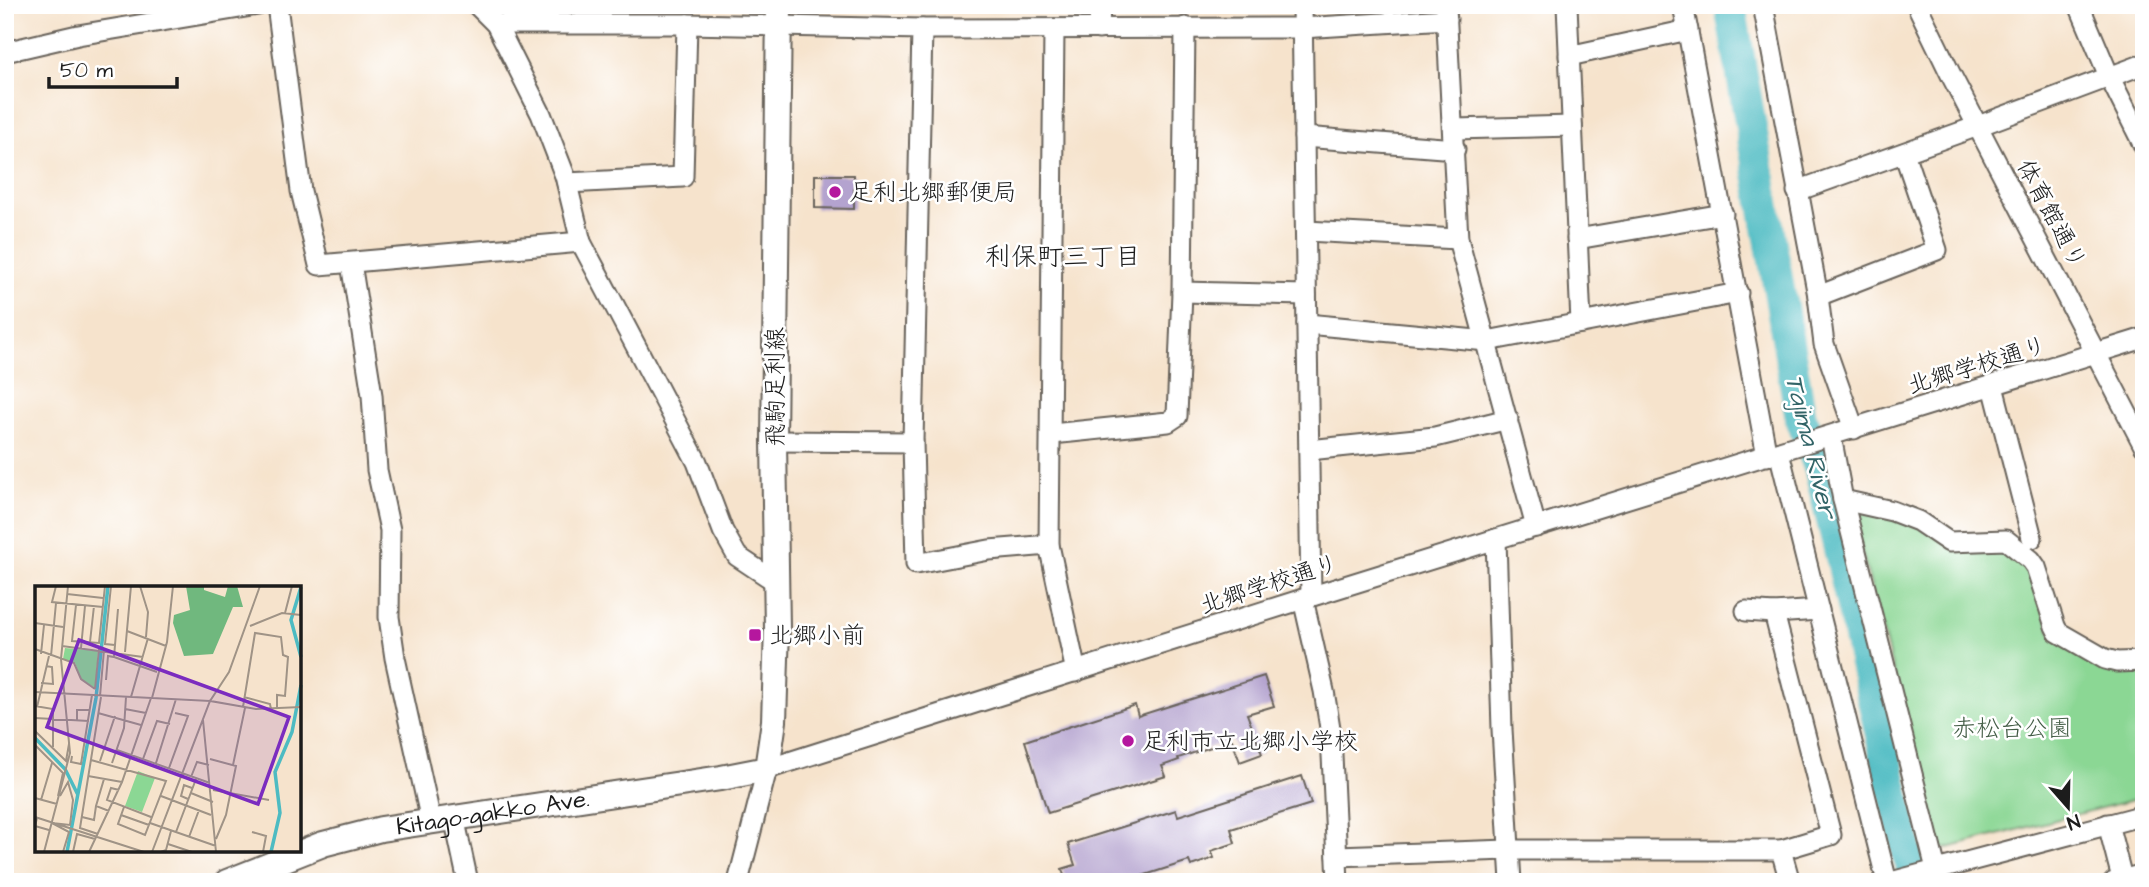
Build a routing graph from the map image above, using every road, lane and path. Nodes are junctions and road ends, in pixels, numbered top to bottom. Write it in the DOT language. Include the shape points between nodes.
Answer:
graph roads {
  1 [pos="258,5"];
  2 [pos="277,5"];
  3 [pos="477,5"];
  4 [pos="1100,5"];
  5 [pos="1302,5"];
  6 [pos="1567,5"];
  7 [pos="1683,5"];
  8 [pos="1763,5"];
  9 [pos="1917,5"];
  10 [pos="2079,5"];
  11 [pos="1447,12"];
  12 [pos="639,15"];
  13 [pos="779,16"];
  14 [pos="496,24"];
  15 [pos="687,24"];
  16 [pos="1185,27"];
  17 [pos="1302,28"];
  18 [pos="922,29"];
  19 [pos="1054,29"];
  20 [pos="1099,29"];
  21 [pos="1688,30"];
  22 [pos="5,52"];
  23 [pos="1569,56"];
  24 [pos="2144,64"];
  25 [pos="2109,76"];
  26 [pos="1572,126"];
  27 [pos="1978,126"];
  28 [pos="1304,137"];
  29 [pos="1455,139"];
  30 [pos="2144,146"];
  31 [pos="1904,153"];
  32 [pos="566,183"];
  33 [pos="1797,191"];
  34 [pos="1723,214"];
  35 [pos="1306,231"];
  36 [pos="1458,239"];
  37 [pos="1577,239"];
  38 [pos="581,242"];
  39 [pos="351,263"];
  40 [pos="1182,292"];
  41 [pos="1738,293"];
  42 [pos="1306,295"];
  43 [pos="1818,296"];
  44 [pos="1581,323"];
  45 [pos="1307,324"];
  46 [pos="2144,338"];
  47 [pos="1487,341"];
  48 [pos="2097,353"];
  49 [pos="1993,386"];
  50 [pos="1508,419"];
  51 [pos="1854,429"];
  52 [pos="1052,434"];
  53 [pos="1828,437"];
  54 [pos="774,441"];
  55 [pos="913,442"];
  56 [pos="2144,446"];
  57 [pos="1309,450"];
  58 [pos="1778,453"];
  59 [pos="1843,500"];
  60 [pos="1536,527"];
  61 [pos="2032,538"];
  62 [pos="1496,539"];
  63 [pos="1049,545"];
  64 [pos="776,582"];
  65 [pos="1307,597"];
  66 [pos="1819,610"];
  67 [pos="1746,611"];
  68 [pos="1774,613"];
  69 [pos="2144,661"];
  70 [pos="1076,672"];
  71 [pos="767,769"];
  72 [pos="2144,815"];
  73 [pos="443,819"];
  74 [pos="2108,824"];
  75 [pos="1508,850"];
  76 [pos="1781,850"];
  77 [pos="1337,856"];
  78 [pos="1934,869"];
  79 [pos="2144,874"];
  80 [pos="1891,881"];
  81 [pos="2120,881"];
  82 [pos="227,882"];
  83 [pos="468,882"];
  84 [pos="738,882"];
  85 [pos="1338,882"];
  86 [pos="1511,882"];
  87 [pos="1790,882"];
  1 -- 22 [label="street" via="78,34"];
  2 -- 39 [label="street" via="300,191 320,265"];
  3 -- 14 [label="street"];
  4 -- 20 [label="street"];
  5 -- 17 [label="street"];
  6 -- 23 [label="street"];
  7 -- 21 [label="street"];
  8 -- 33 [label="street"];
  9 -- 27 [label="street, 体育館通り"];
  10 -- 25 [label="street"];
  11 -- 17 [label="street"];
  11 -- 29 [label="street"];
  12 -- 14 [label="street"];
  12 -- 15 [label="street"];
  13 -- 15 [label="street"];
  13 -- 18 [label="street"];
  13 -- 54 [label="main road, 飛駒足利線"];
  14 -- 32 [label="street" via="541,114"];
  15 -- 32 [label="street" via="683,177"];
  16 -- 17 [label="street"];
  16 -- 20 [label="street"];
  16 -- 40 [label="street"];
  17 -- 28 [label="street"];
  18 -- 19 [label="street"];
  18 -- 55 [label="street"];
  19 -- 20 [label="street"];
  19 -- 52 [label="street"];
  21 -- 23 [label="street"];
  21 -- 34 [label="street"];
  23 -- 26 [label="street"];
  24 -- 25 [label="street"];
  25 -- 27 [label="street"];
  25 -- 30 [label="street"];
  26 -- 29 [label="street"];
  26 -- 37 [label="street"];
  27 -- 31 [label="street"];
  27 -- 48 [label="street, 体育館通り"];
  28 -- 29 [label="street"];
  28 -- 35 [label="street"];
  29 -- 36 [label="street"];
  31 -- 33 [label="street"];
  31 -- 43 [label="street" via="1937,250"];
  32 -- 38 [label="street"];
  33 -- 43 [label="street"];
  34 -- 37 [label="street"];
  34 -- 41 [label="street"];
  35 -- 36 [label="street"];
  35 -- 42 [label="street"];
  36 -- 47 [label="street"];
  37 -- 44 [label="street"];
  38 -- 39 [label="street"];
  38 -- 64 [label="street" via="697,462 732,547"];
  39 -- 73 [label="street" via="372,395 377,470 390,530 393,645"];
  40 -- 42 [label="street"];
  40 -- 52 [label="street" via="1177,416 1168,422"];
  41 -- 44 [label="street"];
  41 -- 58 [label="street"];
  42 -- 45 [label="street"];
  43 -- 51 [label="street" via="1824,344"];
  44 -- 47 [label="street"];
  45 -- 47 [label="street"];
  45 -- 57 [label="street"];
  46 -- 48 [label="street, 北郷学校通り"];
  47 -- 50 [label="street"];
  48 -- 49 [label="street, 北郷学校通り"];
  48 -- 56 [label="street, 体育館通り"];
  49 -- 51 [label="street, 北郷学校通り"];
  49 -- 61 [label="street"];
  50 -- 57 [label="street" via="1435,437"];
  50 -- 60 [label="street"];
  51 -- 53 [label="street, 北郷学校通り"];
  52 -- 63 [label="street"];
  53 -- 58 [label="street, 北郷学校通り"];
  53 -- 59 [label="street"];
  54 -- 55 [label="street"];
  54 -- 64 [label="main road, 飛駒足利線"];
  55 -- 63 [label="street" via="916,564 989,550"];
  57 -- 65 [label="street"];
  58 -- 60 [label="street, 北郷学校通り"];
  58 -- 66 [label="street"];
  59 -- 69 [label="street" via="1918,521 1949,542 2006,540 2036,567 2058,632 2105,659"];
  59 -- 78 [label="street"];
  60 -- 62 [label="street, 北郷学校通り"];
  62 -- 65 [label="street, 北郷学校通り"];
  62 -- 75 [label="street"];
  63 -- 70 [label="street"];
  64 -- 71 [label="main road, 飛駒足利線" via="774,721"];
  65 -- 70 [label="street, 北郷学校通り"];
  65 -- 77 [label="street" via="1331,734"];
  66 -- 68 [label="street"];
  66 -- 80 [label="street"];
  67 -- 68 [label="street"];
  68 -- 76 [label="street" via="1831,835"];
  70 -- 71 [label="street, 北郷学校通り"];
  71 -- 73 [label="main road, Kitago-gakko Ave."];
  71 -- 84 [label="street"];
  72 -- 74 [label="street"];
  73 -- 82 [label="main road, Kitago-gakko Ave." via="323,844"];
  73 -- 83 [label="street"];
  74 -- 78 [label="street"];
  74 -- 81 [label="street"];
  75 -- 76 [label="street"];
  75 -- 77 [label="street"];
  75 -- 86 [label="street"];
  76 -- 87 [label="street"];
  77 -- 85 [label="street"];
  78 -- 80 [label="street"];
  79 -- 81 [label="street"];
}
